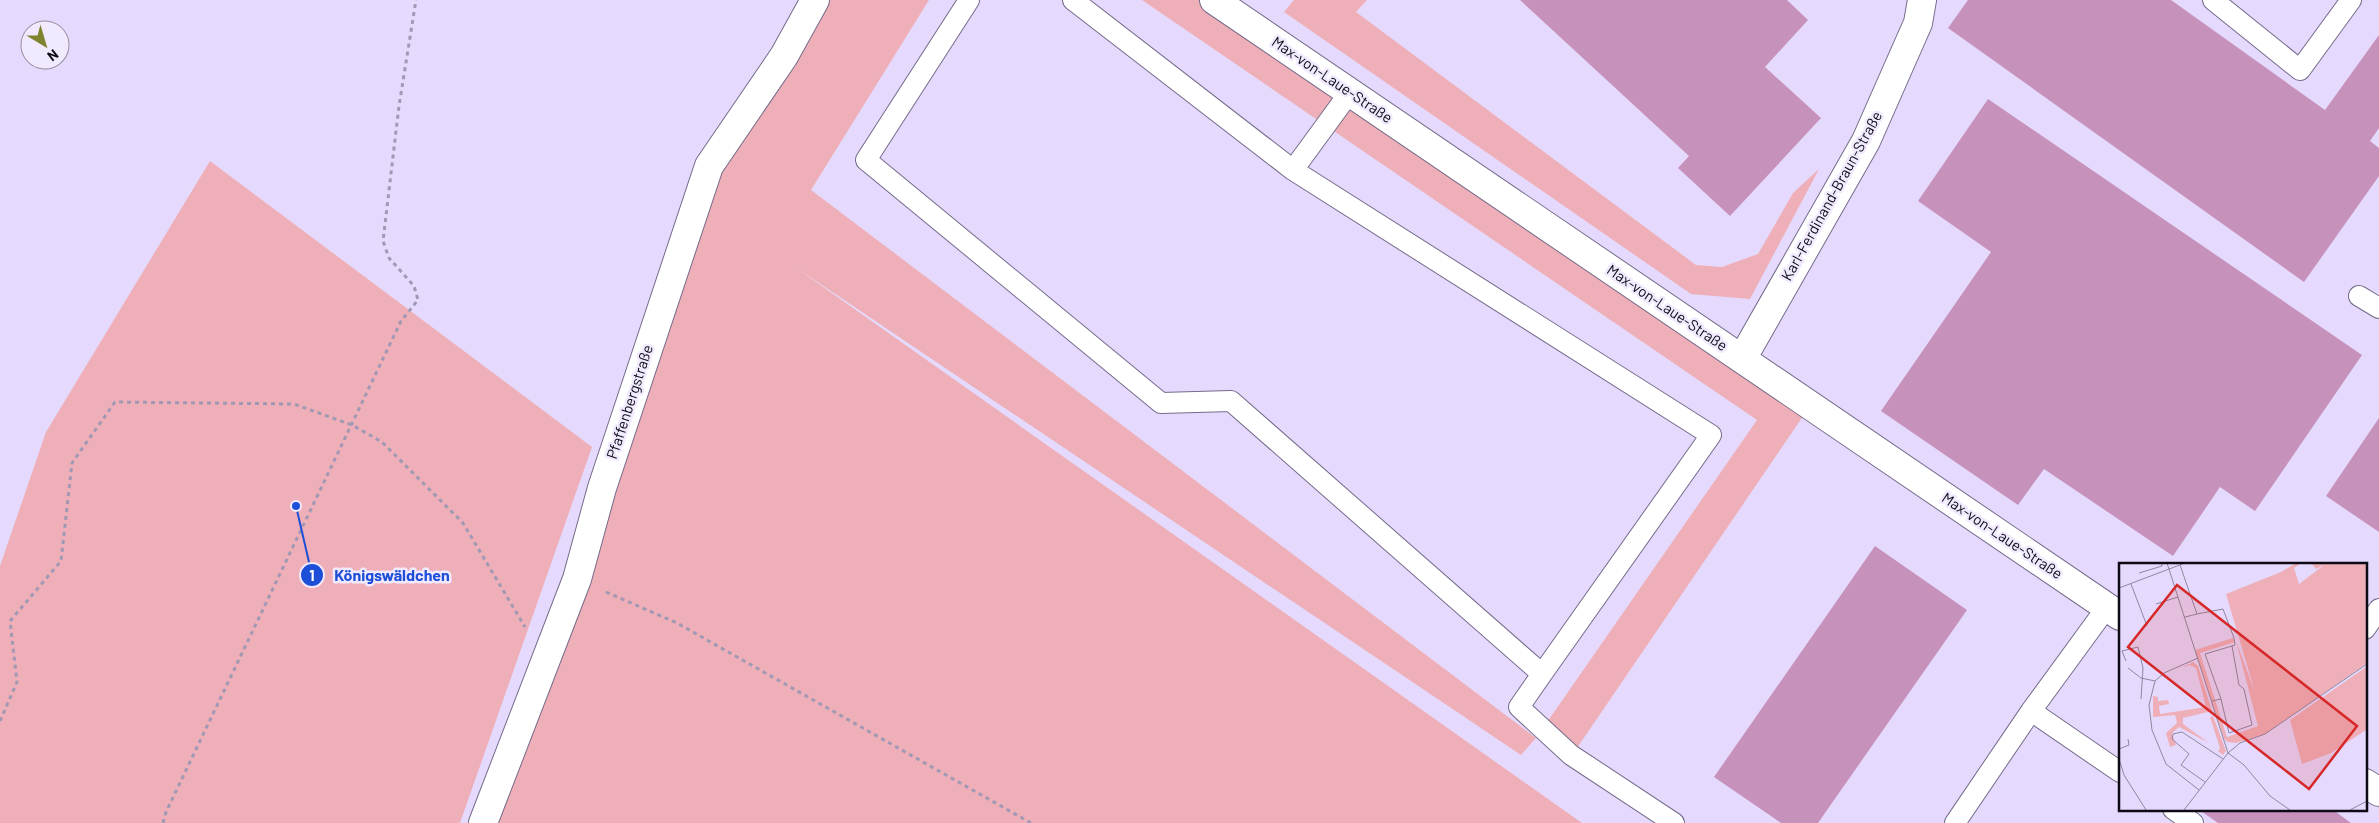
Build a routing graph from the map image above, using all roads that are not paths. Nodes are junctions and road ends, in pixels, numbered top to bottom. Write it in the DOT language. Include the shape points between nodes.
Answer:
graph roads {
  1 [pos="814,0"];
  2 [pos="969,0"];
  3 [pos="1073,0"];
  4 [pos="1214,0"];
  5 [pos="1922,0"];
  6 [pos="2213,0"];
  7 [pos="2351,0"];
  8 [pos="1350,92"];
  9 [pos="1293,170"];
  10 [pos="2359,296"];
  11 [pos="2379,308"];
  12 [pos="1742,359"];
  13 [pos="2379,609"];
  14 [pos="2114,612"];
  15 [pos="2366,628"];
  16 [pos="1542,674"];
  17 [pos="2031,710"];
  18 [pos="2119,771"];
  19 [pos="2366,784"];
  20 [pos="2379,792"];
  21 [pos="2174,810"];
  22 [pos="482,823"];
  23 [pos="1674,823"];
  24 [pos="1955,823"];
  25 [pos="2193,823"];
  1 -- 22 [label="street, Pfaffenbergstraße" via="784,56 709,166 602,488 577,579"];
  2 -- 16 [label="lane" via="866,160 1161,403 1232,401"];
  3 -- 9 [label="lane"];
  4 -- 8 [label="street, Max-von-Laue-Straße"];
  5 -- 12 [label="street, Karl-Ferdinand-Braun-Straße" via="1918,23 1866,141"];
  6 -- 7 [label="lane" via="2300,70"];
  8 -- 9 [label="lane"];
  8 -- 12 [label="street, Max-von-Laue-Straße"];
  9 -- 16 [label="lane" via="1711,435"];
  10 -- 11 [label="lane"];
  12 -- 14 [label="street, Max-von-Laue-Straße"];
  13 -- 15 [label="lane"];
  14 -- 17 [label="lane"];
  16 -- 23 [label="lane" via="1519,707 1571,755"];
  17 -- 18 [label="lane"];
  17 -- 24 [label="lane"];
  19 -- 20 [label="street"];
  21 -- 25 [label="lane"];
}
